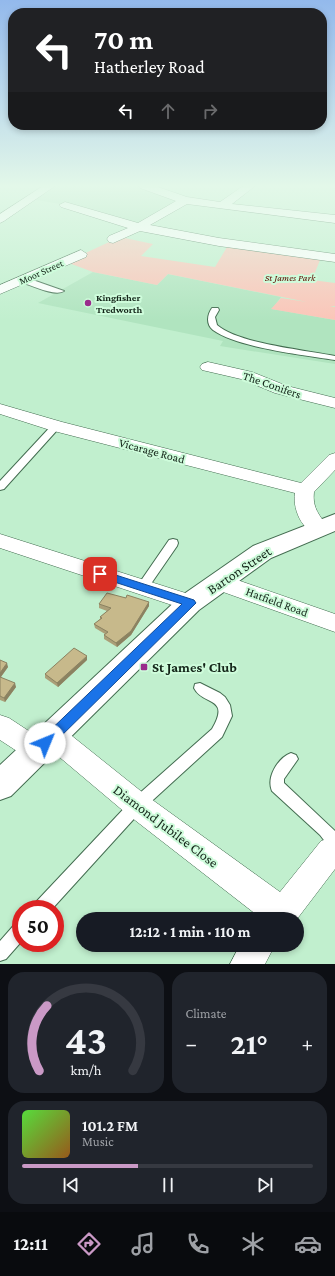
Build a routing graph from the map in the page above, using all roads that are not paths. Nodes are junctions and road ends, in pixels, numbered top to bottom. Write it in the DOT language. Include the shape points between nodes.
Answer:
graph roads {
  1 [pos="130,231"];
  2 [pos="160,231"];
  3 [pos="113,239"];
  4 [pos="81,254"];
  5 [pos="335,258"];
  6 [pos="24,280"];
  7 [pos="0,290"];
  8 [pos="60,291"];
  9 [pos="215,310"];
  10 [pos="335,358"];
  11 [pos="208,367"];
  12 [pos="335,403"];
  13 [pos="0,409"];
  14 [pos="56,426"];
  15 [pos="335,459"];
  16 [pos="0,487"];
  17 [pos="305,490"];
  18 [pos="327,525"];
  19 [pos="0,541"];
  20 [pos="173,543"];
  21 [pos="220,582"];
  22 [pos="142,588"];
  23 [pos="190,603"];
  24 [pos="335,623"];
  25 [pos="200,688"];
  26 [pos="0,726"];
  27 [pos="45,743"];
  28 [pos="291,759"];
  29 [pos="0,786"];
  30 [pos="137,805"];
  31 [pos="335,843"];
  32 [pos="335,850"];
  33 [pos="49,900"];
  34 [pos="275,912"];
  35 [pos="283,912"];
  36 [pos="12,940"];
  37 [pos="254,952"];
  38 [pos="0,953"];
  39 [pos="246,964"];
  1 -- 3 [label="street"];
  2 -- 5 [label="street"];
  4 -- 6 [label="street, Moor Street"];
  6 -- 7 [label="street, Moor Street"];
  6 -- 8 [label="lane"];
  9 -- 10 [label="lane" via="211,318 215,327 222,331 262,344"];
  11 -- 12 [label="street, The Conifers" via="246,375 281,390"];
  13 -- 14 [label="street, Vicarage Road"];
  14 -- 16 [label="lane"];
  14 -- 17 [label="street, Vicarage Road"];
  15 -- 17 [label="street"];
  17 -- 18 [label="street" via="303,497 306,515"];
  18 -- 21 [label="main road, Barton Street" via="262,552"];
  19 -- 22 [label="street"];
  20 -- 22 [label="lane"];
  21 -- 23 [label="main road, Barton Street"];
  21 -- 24 [label="street, Hatfield Road"];
  22 -- 23 [label="street"];
  23 -- 27 [label="main road, Barton Street"];
  25 -- 30 [label="lane" via="221,700 225,706 224,722 217,733"];
  26 -- 27 [label="street, Diamond Jubilee Close"];
  27 -- 29 [label="main road, Barton Street"];
  27 -- 30 [label="street, Diamond Jubilee Close"];
  28 -- 31 [label="lane" via="277,777 277,786 325,830"];
  30 -- 33 [label="lane"];
  30 -- 34 [label="street, Diamond Jubilee Close"];
  32 -- 35 [label="street, Diamond Jubilee Close"];
  36 -- 38 [label="lane"];
  37 -- 39 [label="street"];
}
